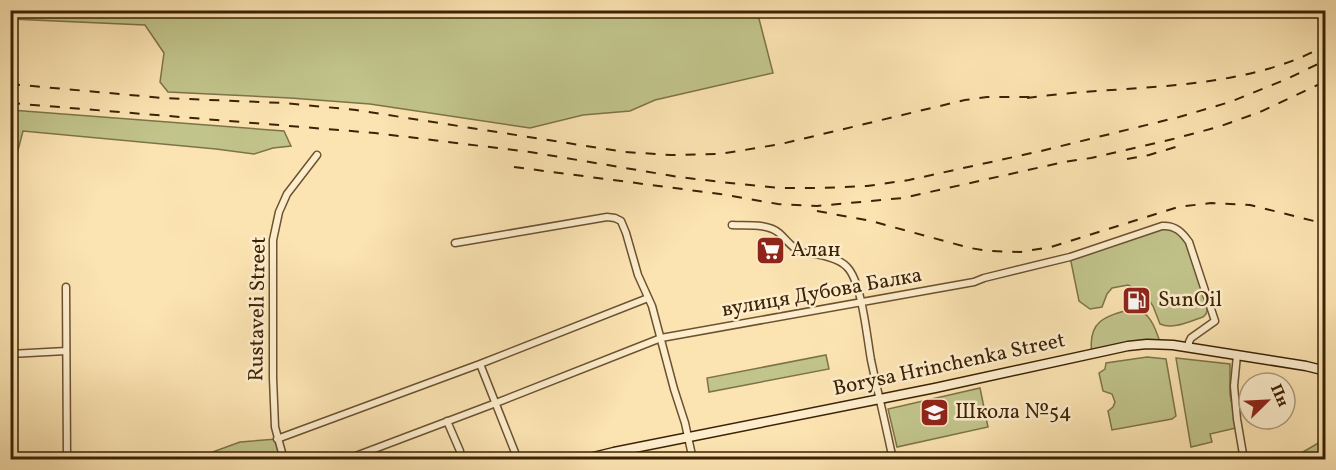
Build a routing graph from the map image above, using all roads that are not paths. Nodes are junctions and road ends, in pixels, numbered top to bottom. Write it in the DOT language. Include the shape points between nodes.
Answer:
graph roads {
  1 [pos="317,155"];
  2 [pos="732,225"];
  3 [pos="455,243"];
  4 [pos="66,287"];
  5 [pos="648,298"];
  6 [pos="861,303"];
  7 [pos="661,338"];
  8 [pos="1189,348"];
  9 [pos="66,351"];
  10 [pos="10,354"];
  11 [pos="1238,355"];
  12 [pos="480,364"];
  13 [pos="1326,371"];
  14 [pos="879,398"];
  15 [pos="496,403"];
  16 [pos="447,421"];
  17 [pos="688,437"];
  18 [pos="277,439"];
  19 [pos="892,457"];
  20 [pos="67,459"];
  21 [pos="284,459"];
  22 [pos="345,459"];
  23 [pos="461,459"];
  24 [pos="518,459"];
  25 [pos="581,459"];
  26 [pos="693,459"];
  27 [pos="871,459"];
  28 [pos="1244,459"];
  1 -- 18 [label="street, Rustaveli Street" via="287,194 273,240"];
  2 -- 6 [label="street" via="773,229 800,252 844,264 852,273"];
  3 -- 5 [label="street" via="615,218 621,221"];
  4 -- 9 [label="street"];
  5 -- 7 [label="street"];
  5 -- 12 [label="street"];
  6 -- 7 [label="street, вулиця Дубова Балка"];
  6 -- 8 [label="street, вулиця Дубова Балка" via="974,282 1167,226 1184,234 1189,242 1215,321 1191,338"];
  6 -- 14 [label="street"];
  7 -- 15 [label="street, вулиця Дубова Балка"];
  7 -- 17 [label="street"];
  8 -- 11 [label="street, Borysa Hrinchenka Street"];
  8 -- 14 [label="street, Borysa Hrinchenka Street" via="1128,346"];
  9 -- 10 [label="street"];
  9 -- 20 [label="street"];
  11 -- 13 [label="street, Borysa Hrinchenka Street"];
  11 -- 28 [label="street" via="1234,386"];
  12 -- 15 [label="street"];
  12 -- 18 [label="street"];
  14 -- 17 [label="street, Borysa Hrinchenka Street"];
  14 -- 19 [label="street"];
  15 -- 16 [label="street, вулиця Дубова Балка"];
  15 -- 24 [label="street"];
  16 -- 22 [label="street, вулиця Дубова Балка"];
  16 -- 23 [label="street"];
  17 -- 25 [label="street, Borysa Hrinchenka Street"];
  17 -- 26 [label="street"];
  18 -- 21 [label="street, Rustaveli Street"];
  19 -- 27 [label="street"];
}
